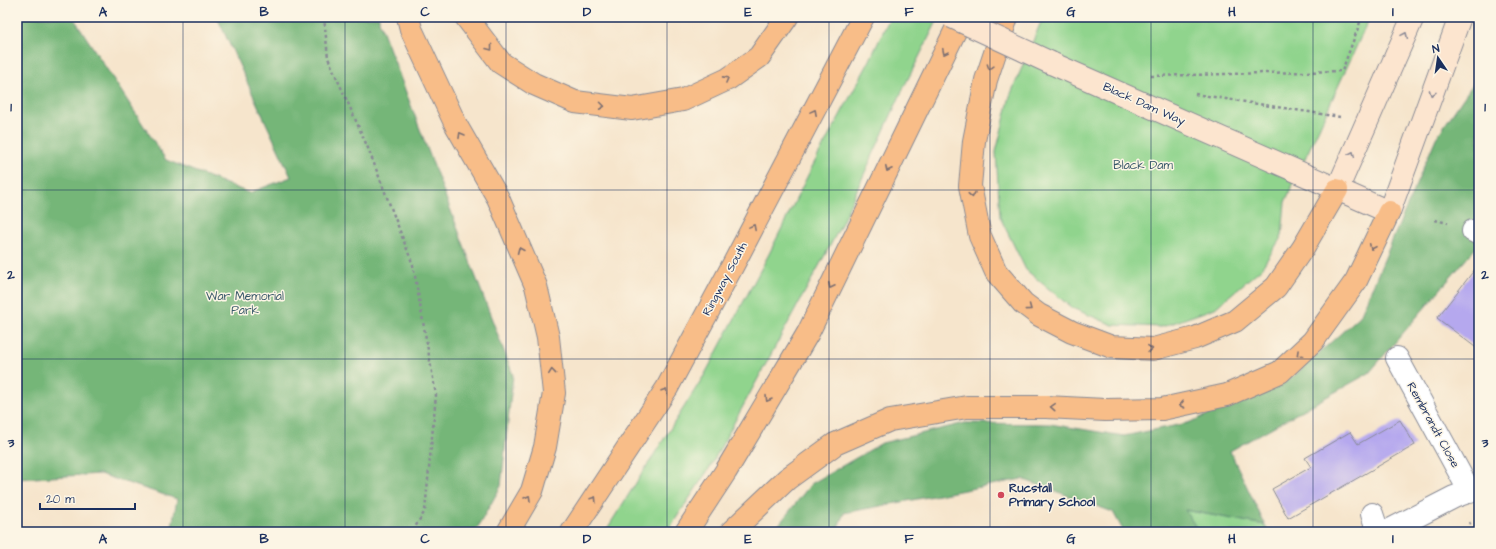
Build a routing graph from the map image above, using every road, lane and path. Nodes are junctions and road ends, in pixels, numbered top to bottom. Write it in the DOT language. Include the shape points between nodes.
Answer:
graph roads {
  1 [pos="324,17"];
  2 [pos="408,17"];
  3 [pos="466,17"];
  4 [pos="787,17"];
  5 [pos="863,17"];
  6 [pos="952,17"];
  7 [pos="962,17"];
  8 [pos="1007,17"];
  9 [pos="1362,17"];
  10 [pos="1414,17"];
  11 [pos="1460,17"];
  12 [pos="1151,76"];
  13 [pos="1191,94"];
  14 [pos="1344,118"];
  15 [pos="1337,190"];
  16 [pos="1388,212"];
  17 [pos="1396,358"];
  18 [pos="1475,490"];
  19 [pos="412,532"];
  20 [pos="508,532"];
  21 [pos="572,532"];
  22 [pos="686,532"];
  23 [pos="731,532"];
  24 [pos="1386,532"];
  1 -- 19 [label="path" via="328,58 368,148 412,265 435,387 425,511"];
  20 -- 2 [label="main road, one-way" via="532,491 545,447 554,393 548,337 536,286 501,205 456,125 411,29"];
  3 -- 4 [label="main road, one-way" via="501,63 534,84 575,102 632,109 684,100 728,79 759,57"];
  21 -- 5 [label="main road, Ringway South, one-way" via="667,388"];
  6 -- 15 [label="street, Black Dam Way, bridge"];
  7 -- 22 [label="main road, one-way" via="808,333 726,471"];
  8 -- 15 [label="main road, one-way" via="986,80 974,141 970,186 980,236 996,272 1022,303 1039,315 1072,332 1112,347 1153,349 1195,338 1235,321 1276,287"];
  9 -- 12 [label="path" via="1342,71"];
  15 -- 10 [label="street, one-way"];
  11 -- 16 [label="street, one-way"];
  13 -- 14 [label="path"];
  15 -- 16 [label="street, Black Dam Way"];
  16 -- 23 [label="main road, one-way" via="1356,281 1313,341 1280,372 1227,395 1162,409 967,408 890,420 835,444 787,478"];
  17 -- 18 [label="street, Rembrandt Close"];
  18 -- 24 [label="street, Rembrandt Close" via="1454,497"];
}
